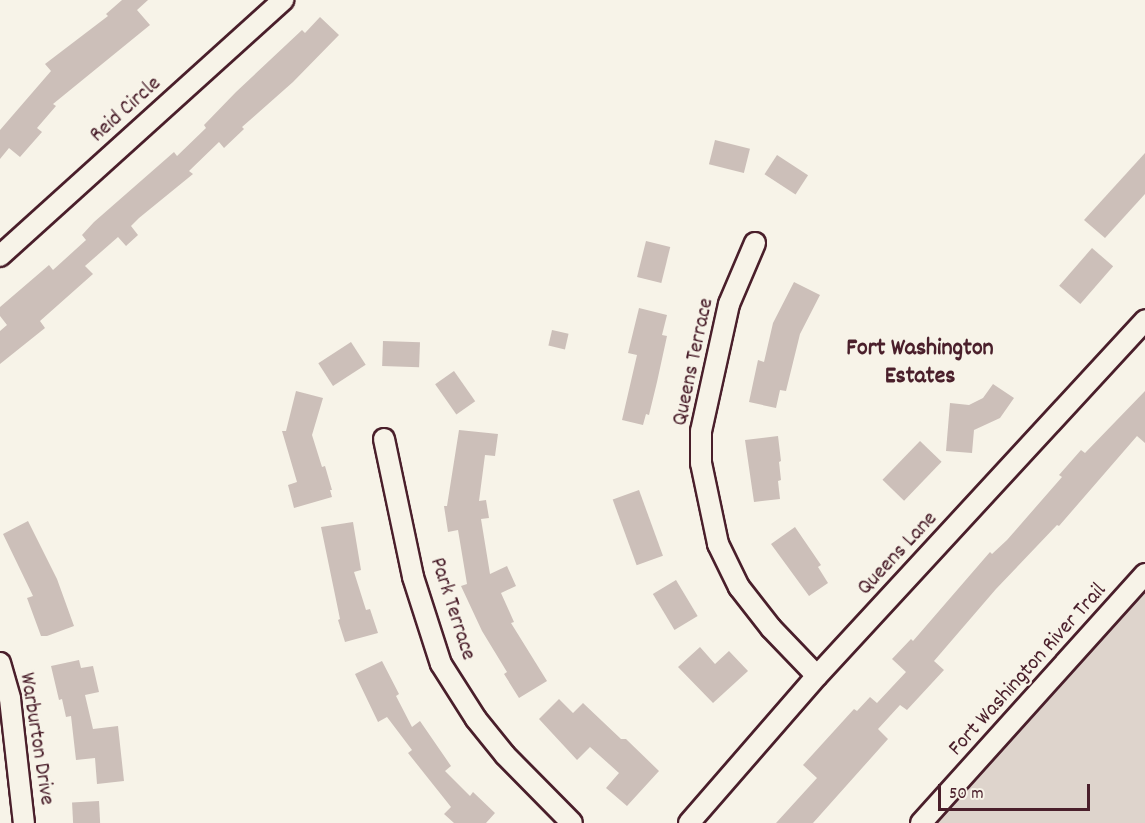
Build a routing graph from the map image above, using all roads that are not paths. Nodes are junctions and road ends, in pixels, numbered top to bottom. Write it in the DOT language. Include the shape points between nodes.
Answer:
graph roads {
  1 [pos="283,0"];
  2 [pos="755,243"];
  3 [pos="0,256"];
  4 [pos="1145,320"];
  5 [pos="384,440"];
  6 [pos="1145,574"];
  7 [pos="0,663"];
  8 [pos="817,676"];
  9 [pos="24,823"];
  10 [pos="572,823"];
  11 [pos="689,823"];
  12 [pos="921,823"];
  1 -- 3 [label="street, Reid Circle"];
  2 -- 8 [label="street, Queens Terrace" via="729,304 700,431 701,463 718,544 739,587"];
  4 -- 8 [label="street, Queens Lane"];
  5 -- 10 [label="street, Park Terrace" via="413,577 441,664 476,719 505,755"];
  6 -- 12 [label="street, Fort Washington River Trail"];
  7 -- 9 [label="street, Warburton Drive" via="10,699"];
  8 -- 11 [label="street, Queens Lane"];
}
